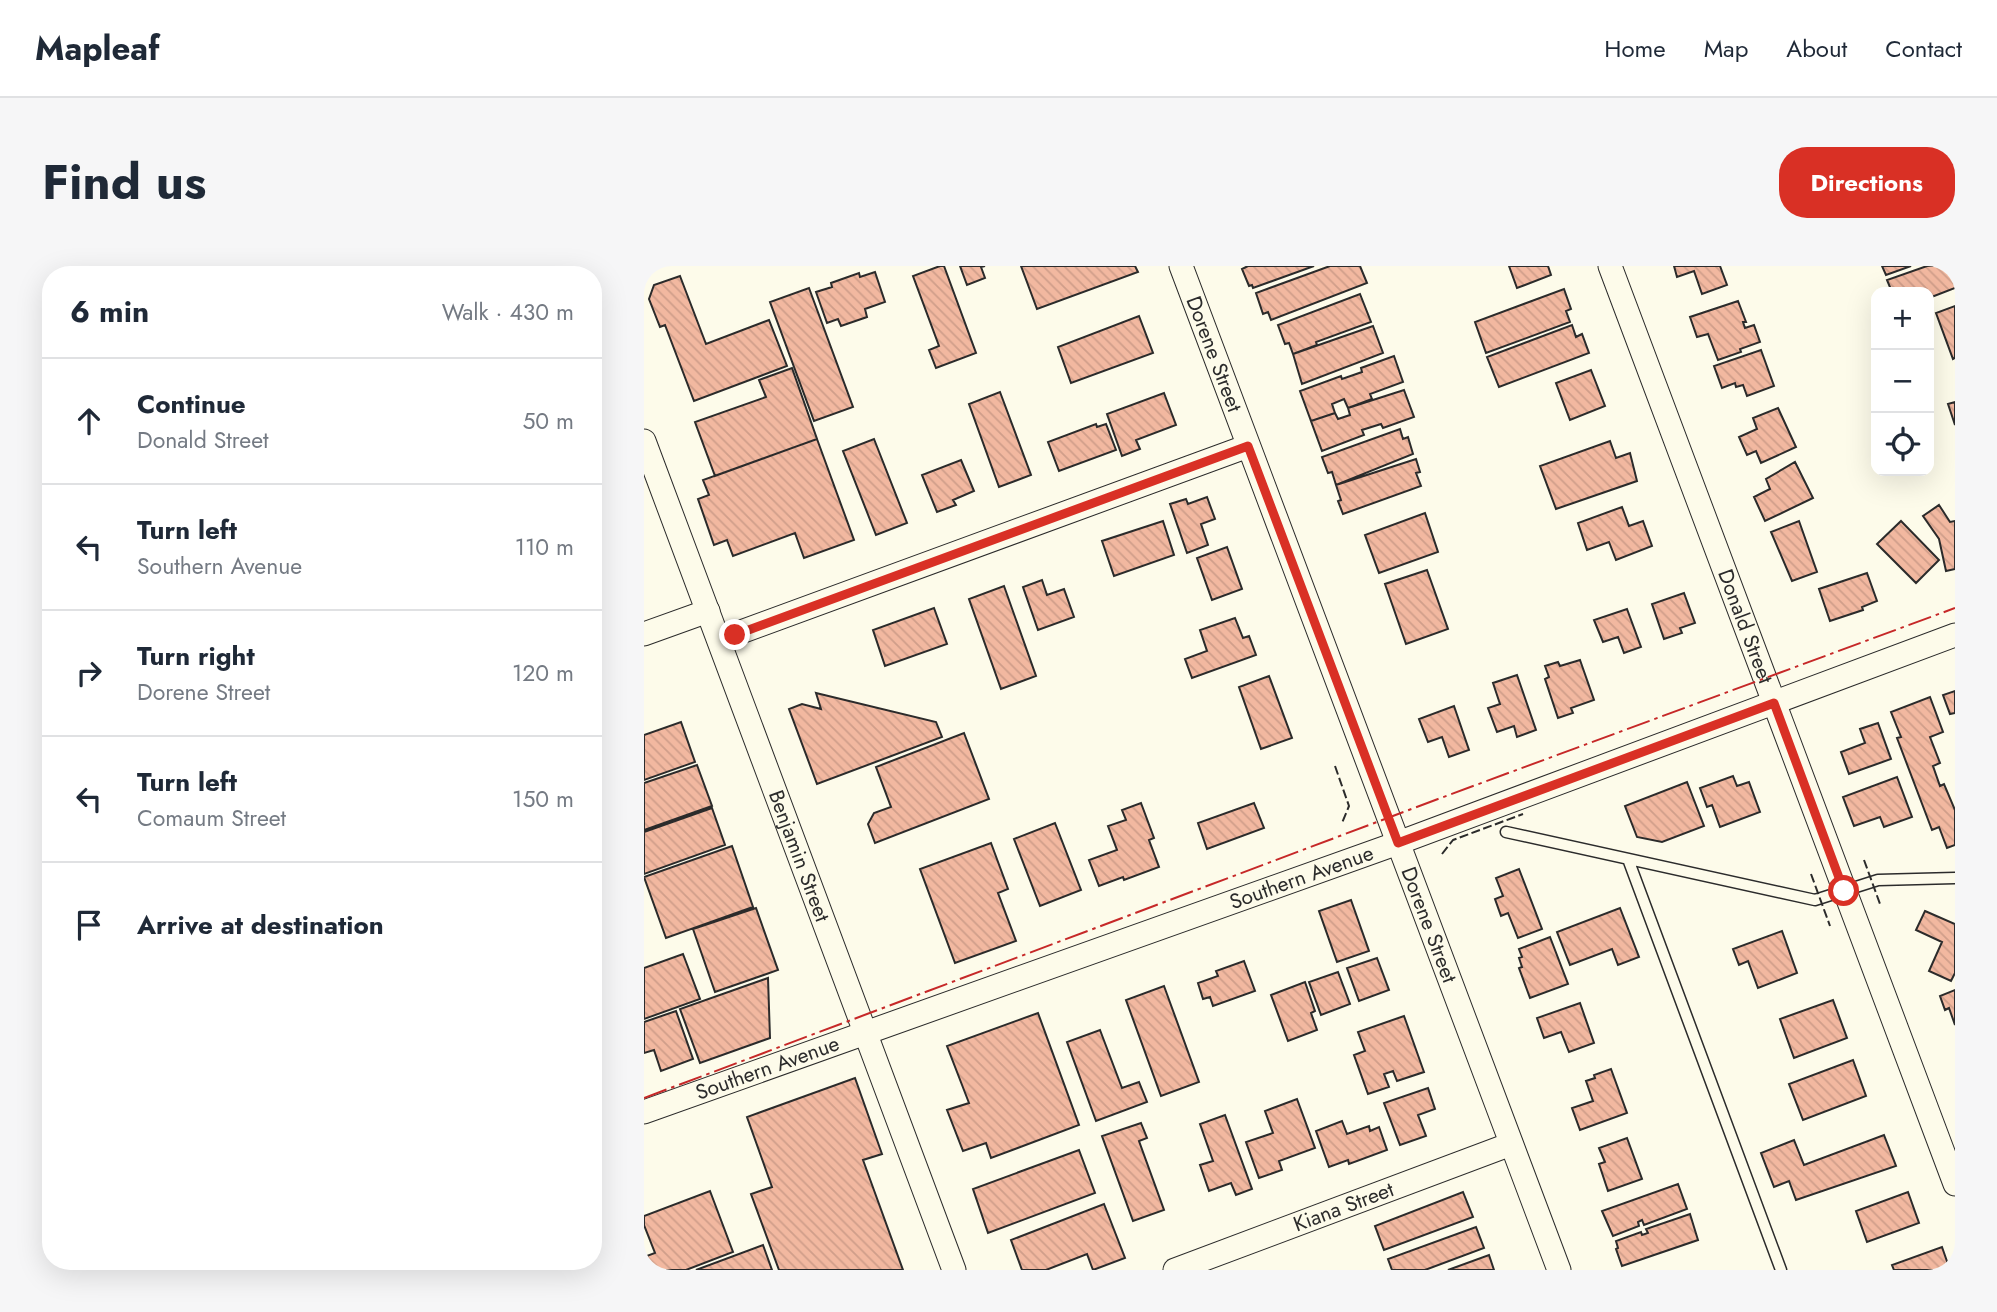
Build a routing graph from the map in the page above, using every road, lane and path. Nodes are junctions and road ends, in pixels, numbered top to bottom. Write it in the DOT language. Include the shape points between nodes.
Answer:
graph roads {
  1 [pos="1181,266"];
  2 [pos="1610,266"];
  3 [pos="644,441"];
  4 [pos="1248,446"];
  5 [pos="708,611"];
  6 [pos="644,635"];
  7 [pos="1955,635"];
  8 [pos="719,640"];
  9 [pos="1774,703"];
  10 [pos="1506,832"];
  11 [pos="1398,843"];
  12 [pos="1628,859"];
  13 [pos="1955,878"];
  14 [pos="1844,891"];
  15 [pos="865,1034"];
  16 [pos="644,1112"];
  17 [pos="1511,1144"];
  18 [pos="1955,1184"];
  19 [pos="954,1270"];
  20 [pos="1175,1270"];
  21 [pos="1559,1270"];
  22 [pos="1781,1270"];
  1 -- 4 [label="street, Dorene Street"];
  2 -- 9 [label="street, Donald Street"];
  3 -- 5 [label="street, Benjamin Street"];
  4 -- 8 [label="street"];
  4 -- 11 [label="street, Dorene Street"];
  5 -- 6 [label="street"];
  5 -- 8 [label="street, Benjamin Street"];
  7 -- 9 [label="street, Southern Avenue"];
  8 -- 15 [label="street, Benjamin Street"];
  9 -- 11 [label="street, Southern Avenue"];
  9 -- 14 [label="street, Donald Street"];
  10 -- 12 [label="lane"];
  11 -- 15 [label="street, Southern Avenue"];
  11 -- 17 [label="street, Dorene Street"];
  12 -- 14 [label="lane" via="1815,900"];
  12 -- 22 [label="lane"];
  13 -- 14 [label="lane" via="1878,880"];
  14 -- 18 [label="street, Donald Street"];
  15 -- 16 [label="street, Southern Avenue"];
  15 -- 19 [label="street, Benjamin Street"];
  17 -- 20 [label="street, Kiana Street"];
  17 -- 21 [label="street, Dorene Street"];
}
